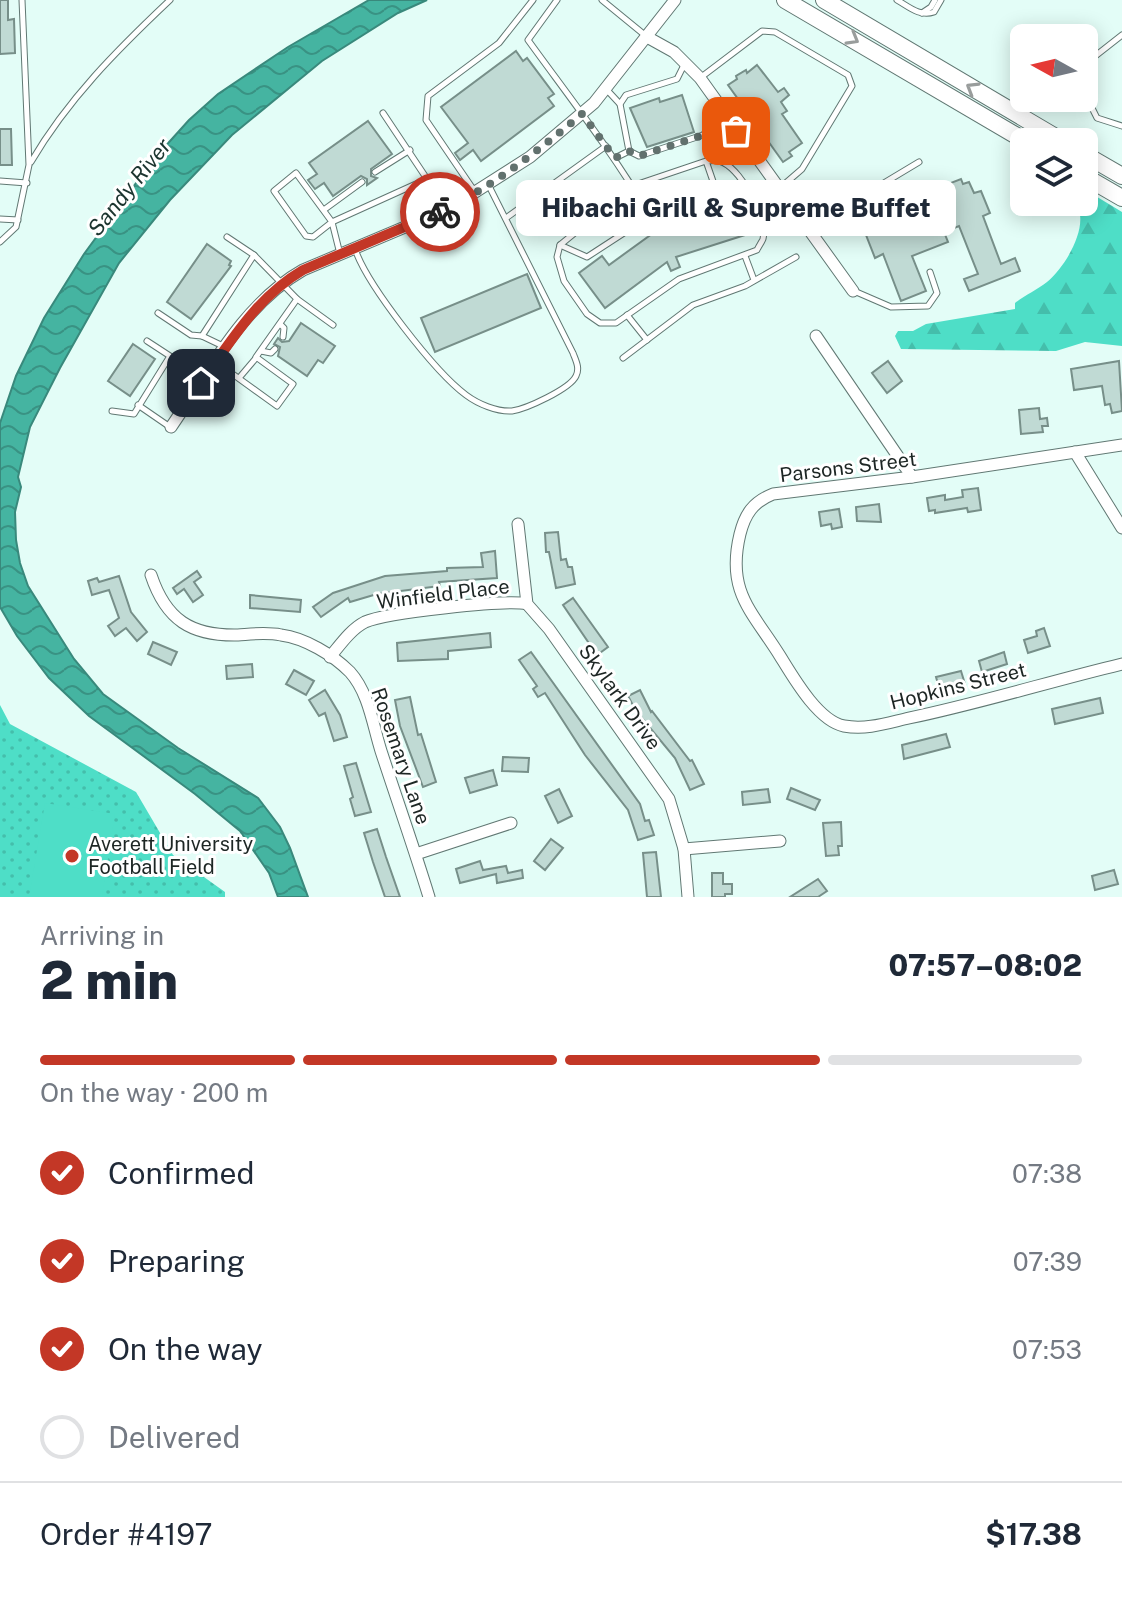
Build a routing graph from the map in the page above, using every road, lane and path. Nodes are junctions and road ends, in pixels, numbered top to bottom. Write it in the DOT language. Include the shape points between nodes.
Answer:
graph roads {
  1 [pos="22,0"];
  2 [pos="170,0"];
  3 [pos="533,0"];
  4 [pos="557,0"];
  5 [pos="602,0"];
  6 [pos="675,0"];
  7 [pos="785,0"];
  8 [pos="824,0"];
  9 [pos="897,0"];
  10 [pos="938,0"];
  11 [pos="647,37"];
  12 [pos="1122,37"];
  13 [pos="685,62"];
  14 [pos="700,78"];
  15 [pos="606,89"];
  16 [pos="620,104"];
  17 [pos="383,113"];
  18 [pos="582,114"];
  19 [pos="727,117"];
  20 [pos="1122,126"];
  21 [pos="1040,128"];
  22 [pos="1010,132"];
  23 [pos="606,146"];
  24 [pos="410,150"];
  25 [pos="629,151"];
  26 [pos="615,158"];
  27 [pos="706,161"];
  28 [pos="919,162"];
  29 [pos="1098,162"];
  30 [pos="29,165"];
  31 [pos="375,172"];
  32 [pos="1122,176"];
  33 [pos="427,179"];
  34 [pos="0,181"];
  35 [pos="362,182"];
  36 [pos="27,183"];
  37 [pos="1098,184"];
  38 [pos="488,185"];
  39 [pos="632,186"];
  40 [pos="779,188"];
  41 [pos="476,193"];
  42 [pos="1122,198"];
  43 [pos="450,208"];
  44 [pos="325,209"];
  45 [pos="650,216"];
  46 [pos="506,218"];
  47 [pos="0,219"];
  48 [pos="18,220"];
  49 [pos="332,222"];
  50 [pos="810,234"];
  51 [pos="227,237"];
  52 [pos="0,242"];
  53 [pos="560,245"];
  54 [pos="355,249"];
  55 [pos="254,255"];
  56 [pos="340,255"];
  57 [pos="745,256"];
  58 [pos="796,257"];
  59 [pos="930,272"];
  60 [pos="754,280"];
  61 [pos="282,283"];
  62 [pos="853,291"];
  63 [pos="297,299"];
  64 [pos="158,313"];
  65 [pos="627,315"];
  66 [pos="280,324"];
  67 [pos="333,325"];
  68 [pos="202,336"];
  69 [pos="816,336"];
  70 [pos="283,337"];
  71 [pos="647,340"];
  72 [pos="147,341"];
  73 [pos="226,347"];
  74 [pos="275,349"];
  75 [pos="261,351"];
  76 [pos="256,357"];
  77 [pos="623,358"];
  78 [pos="216,362"];
  79 [pos="239,378"];
  80 [pos="138,405"];
  81 [pos="112,411"];
  82 [pos="171,427"];
  83 [pos="1122,445"];
  84 [pos="1075,452"];
  85 [pos="912,477"];
  86 [pos="518,524"];
  87 [pos="1122,528"];
  88 [pos="151,575"];
  89 [pos="527,604"];
  90 [pos="330,657"];
  91 [pos="1122,664"];
  92 [pos="812,701"];
  93 [pos="511,823"];
  94 [pos="780,841"];
  95 [pos="684,849"];
  96 [pos="416,854"];
  97 [pos="429,897"];
  98 [pos="688,897"];
  1 -- 30 [label="lane"];
  2 -- 30 [label="lane" via="88,81"];
  3 -- 41 [label="lane" via="499,43 428,96 426,120"];
  4 -- 18 [label="lane" via="528,40"];
  5 -- 11 [label="lane"];
  6 -- 11 [label="street"];
  7 -- 22 [label="main road, one-way"];
  21 -- 8 [label="main road, one-way"];
  9 -- 10 [label="lane" via="921,14 934,12"];
  11 -- 13 [label="street"];
  11 -- 15 [label="street"];
  12 -- 20 [label="lane" via="1094,57 1086,96 1097,118"];
  13 -- 14 [label="street"];
  13 -- 16 [label="lane" via="677,79 626,95"];
  14 -- 19 [label="street"];
  14 -- 40 [label="lane" via="762,31 775,32 848,75 852,86 802,169"];
  15 -- 16 [label="lane"];
  15 -- 18 [label="street"];
  16 -- 25 [label="lane"];
  17 -- 24 [label="lane"];
  18 -- 23 [label="lane"];
  18 -- 38 [label="street"];
  19 -- 25 [label="lane" via="703,135 639,156"];
  19 -- 40 [label="street"];
  23 -- 26 [label="lane"];
  23 -- 46 [label="lane"];
  24 -- 31 [label="lane"];
  24 -- 33 [label="lane"];
  25 -- 26 [label="lane"];
  26 -- 39 [label="lane"];
  27 -- 39 [label="lane"];
  27 -- 45 [label="lane" via="716,190"];
  27 -- 57 [label="lane" via="726,163 762,218 763,239"];
  28 -- 50 [label="lane"];
  29 -- 32 [label="main road"];
  30 -- 36 [label="lane"];
  33 -- 43 [label="lane"];
  33 -- 49 [label="lane"];
  34 -- 36 [label="lane"];
  35 -- 44 [label="lane"];
  36 -- 48 [label="lane"];
  37 -- 42 [label="main road"];
  38 -- 41 [label="street"];
  38 -- 46 [label="lane"];
  39 -- 45 [label="lane"];
  39 -- 53 [label="lane"];
  40 -- 50 [label="street"];
  41 -- 43 [label="street"];
  43 -- 54 [label="street"];
  44 -- 49 [label="lane"];
  44 -- 49 [label="lane" via="296,173 274,191 306,236 313,237"];
  45 -- 53 [label="lane" via="587,257"];
  46 -- 54 [label="lane" via="578,366 565,389 513,411 494,409 466,395 424,353 361,267"];
  47 -- 48 [label="lane"];
  48 -- 52 [label="lane"];
  49 -- 56 [label="lane"];
  50 -- 62 [label="street"];
  51 -- 55 [label="lane"];
  53 -- 65 [label="lane" via="557,257 564,281 587,314 600,323 616,323"];
  54 -- 56 [label="street"];
  55 -- 61 [label="lane"];
  55 -- 68 [label="lane"];
  56 -- 61 [label="street"];
  57 -- 60 [label="lane"];
  57 -- 65 [label="lane" via="679,279"];
  58 -- 60 [label="lane"];
  59 -- 62 [label="lane" via="937,293 928,306 891,307"];
  60 -- 71 [label="lane" via="693,305"];
  61 -- 63 [label="lane"];
  61 -- 73 [label="street"];
  63 -- 66 [label="lane"];
  63 -- 67 [label="lane"];
  64 -- 68 [label="lane" via="191,335"];
  65 -- 71 [label="lane"];
  66 -- 70 [label="lane"];
  66 -- 75 [label="lane"];
  68 -- 73 [label="lane"];
  69 -- 85 [label="street"];
  71 -- 77 [label="lane"];
  72 -- 80 [label="lane" via="170,356"];
  73 -- 78 [label="street"];
  74 -- 75 [label="lane"];
  75 -- 76 [label="lane"];
  76 -- 79 [label="lane"];
  76 -- 79 [label="lane" via="293,384 277,406"];
  78 -- 79 [label="lane"];
  78 -- 82 [label="street"];
  80 -- 81 [label="lane" via="134,414"];
  80 -- 82 [label="lane"];
  83 -- 84 [label="street, Parsons Street"];
  84 -- 85 [label="street, Parsons Street"];
  84 -- 87 [label="street"];
  85 -- 92 [label="street, Parsons Street" via="773,494 755,503 744,520 736,560 740,592"];
  86 -- 89 [label="street"];
  88 -- 90 [label="street, Rosemary Lane" via="172,615 185,626 219,634 282,635"];
  89 -- 90 [label="street, Winfield Place" via="488,603 373,619 355,629"];
  89 -- 95 [label="street, Skylark Drive" via="660,784"];
  90 -- 96 [label="street, Rosemary Lane" via="351,673 362,692"];
  91 -- 92 [label="street, Hopkins Street" via="868,728 833,723"];
  93 -- 96 [label="street"];
  94 -- 95 [label="street"];
  95 -- 98 [label="street, Skylark Drive"];
  96 -- 97 [label="street, Rosemary Lane"];
}
